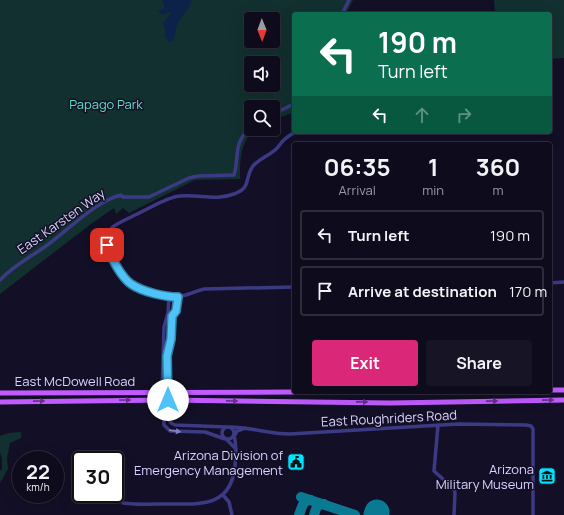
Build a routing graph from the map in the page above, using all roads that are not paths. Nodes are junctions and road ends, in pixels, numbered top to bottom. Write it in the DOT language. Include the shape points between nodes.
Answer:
graph roads {
  1 [pos="349,0"];
  2 [pos="343,12"];
  3 [pos="292,105"];
  4 [pos="280,111"];
  5 [pos="292,134"];
  6 [pos="244,135"];
  7 [pos="0,280"];
  8 [pos="564,282"];
  9 [pos="552,283"];
  10 [pos="292,288"];
  11 [pos="169,297"];
  12 [pos="178,297"];
  13 [pos="552,390"];
  14 [pos="564,390"];
  15 [pos="165,392"];
  16 [pos="292,392"];
  17 [pos="0,393"];
  18 [pos="165,400"];
  19 [pos="564,400"];
  20 [pos="0,402"];
  21 [pos="438,425"];
  22 [pos="229,427"];
  23 [pos="245,428"];
  24 [pos="234,436"];
  25 [pos="225,439"];
  26 [pos="236,449"];
  27 [pos="223,495"];
  28 [pos="124,503"];
  29 [pos="232,515"];
  30 [pos="454,515"];
  31 [pos="533,515"];
  1 -- 2 [label="street"];
  3 -- 4 [label="street"];
  5 -- 11 [label="street" via="255,164 245,189 234,195 215,198 178,196 113,226 108,235 107,245 109,254 122,274 131,284"];
  6 -- 7 [label="street, East Karsten Way" via="238,147 234,175 189,178 149,197 115,196 11,268"];
  8 -- 9 [label="street"];
  10 -- 12 [label="street" via="204,289"];
  11 -- 12 [label="street"];
  11 -- 15 [label="street" via="164,326"];
  12 -- 15 [label="street" via="171,323"];
  13 -- 14 [label="main road"];
  15 -- 16 [label="main road, East McDowell Road"];
  15 -- 17 [label="main road, East McDowell Road"];
  15 -- 18 [label="street"];
  18 -- 19 [label="main road, East McDowell Road, one-way" via="390,403"];
  20 -- 18 [label="main road, East McDowell Road, one-way"];
  18 -- 22 [label="street, East Roughriders Road" via="170,423 182,426"];
  18 -- 25 [label="street, one-way" via="163,423 170,431 205,432"];
  21 -- 23 [label="street, East Roughriders Road" via="290,434"];
  21 -- 30 [label="street" via="434,471 454,489"];
  21 -- 31 [label="street, East Roughriders Road" via="531,426"];
  22 -- 23 [label="street, East Roughriders Road"];
  22 -- 24 [label="street" via="234,430"];
  22 -- 25 [label="street" via="222,432"];
  23 -- 24 [label="street" via="237,431"];
  24 -- 25 [label="street" via="232,439"];
  24 -- 26 [label="street"];
  25 -- 26 [label="street"];
  26 -- 27 [label="street" via="232,482"];
  27 -- 28 [label="street" via="209,502 197,503"];
  27 -- 29 [label="street" via="229,502"];
}
